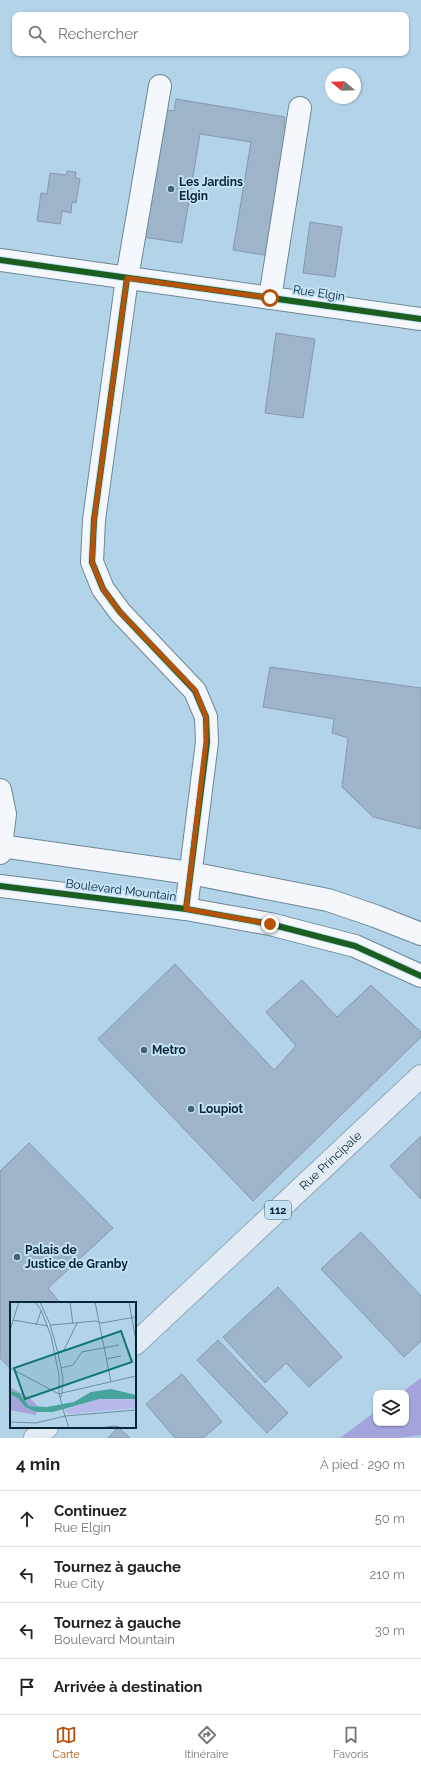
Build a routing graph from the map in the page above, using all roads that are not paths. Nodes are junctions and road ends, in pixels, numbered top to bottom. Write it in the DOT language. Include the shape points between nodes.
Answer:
graph roads {
  1 [pos="160,86"];
  2 [pos="300,108"];
  3 [pos="0,260"];
  4 [pos="127,278"];
  5 [pos="270,298"];
  6 [pos="421,319"];
  7 [pos="0,790"];
  8 [pos="0,848"];
  9 [pos="190,873"];
  10 [pos="0,886"];
  11 [pos="186,909"];
  12 [pos="421,934"];
  13 [pos="421,976"];
  14 [pos="421,1076"];
  15 [pos="136,1343"];
  16 [pos="46,1428"];
  17 [pos="35,1438"];
  1 -- 4 [label="street"];
  2 -- 5 [label="street"];
  3 -- 4 [label="street, Rue Elgin"];
  4 -- 5 [label="street, Rue Elgin"];
  4 -- 9 [label="street" via="94,520 92,562 103,589 120,612 195,690 206,717 206,742"];
  5 -- 6 [label="street, Rue Elgin"];
  7 -- 8 [label="street" via="5,814"];
  8 -- 9 [label="street"];
  9 -- 11 [label="street"];
  9 -- 12 [label="street" via="328,900"];
  10 -- 11 [label="street, Boulevard Mountain"];
  11 -- 13 [label="street, Boulevard Mountain" via="270,924 355,946"];
  14 -- 15 [label="main road, Rue Principale / 112"];
  16 -- 17 [label="main road"];
}
